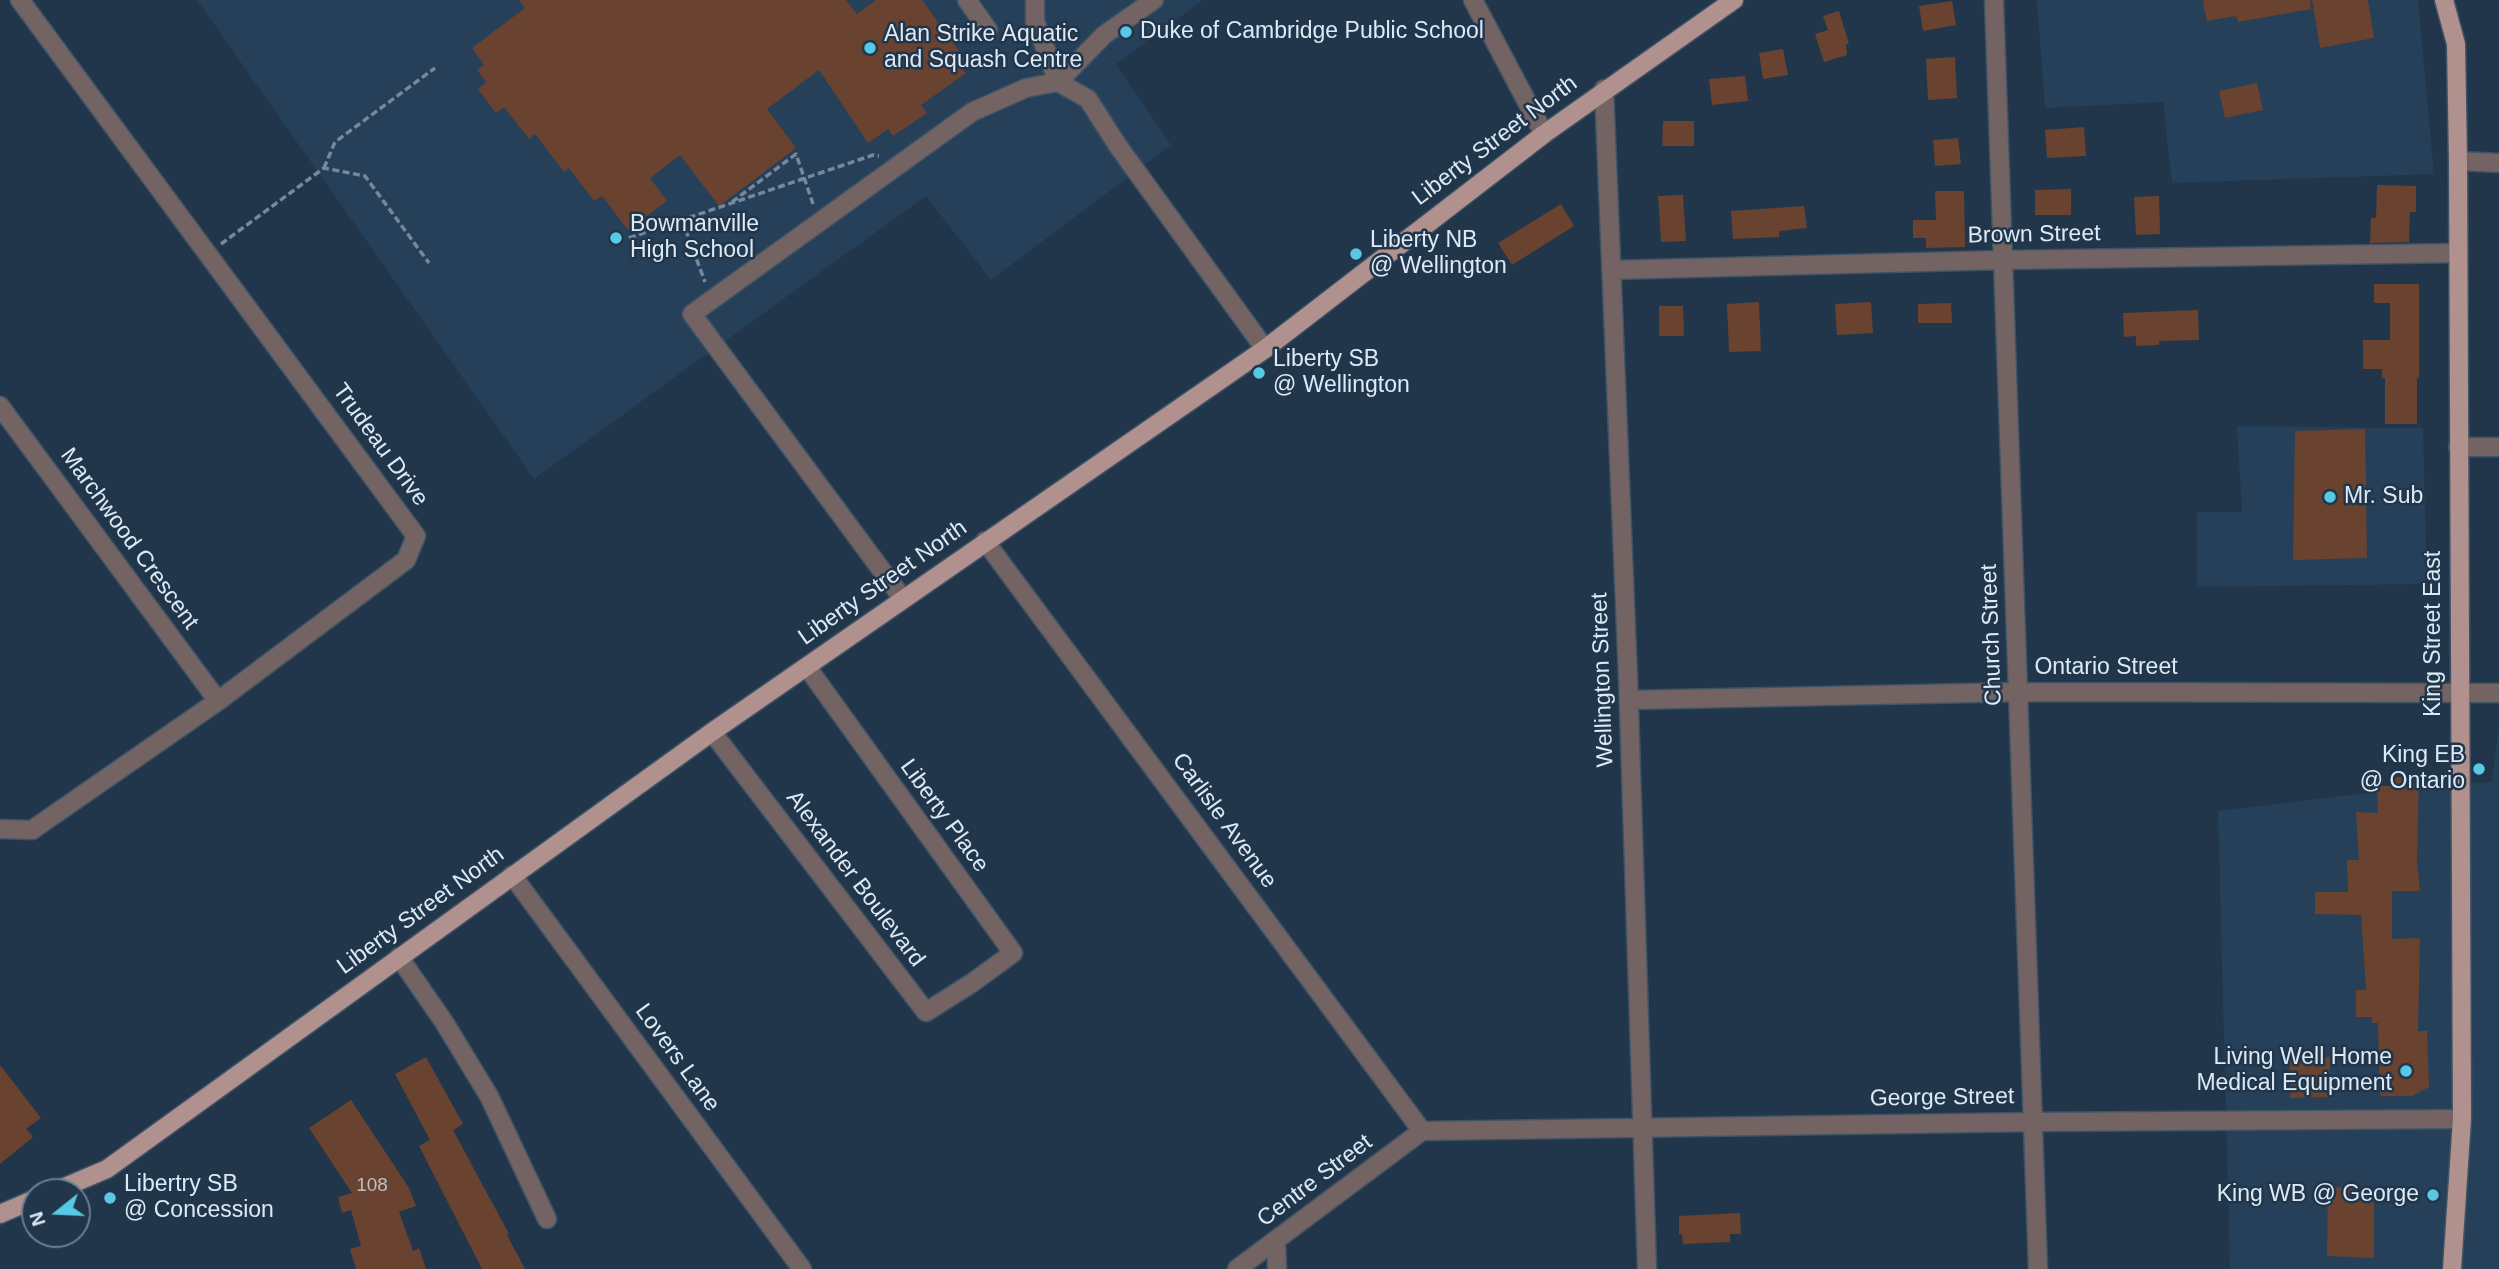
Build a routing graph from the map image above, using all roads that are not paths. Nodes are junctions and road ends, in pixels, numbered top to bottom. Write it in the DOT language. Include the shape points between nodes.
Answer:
graph roads {
  1 [pos="20,0"];
  2 [pos="967,0"];
  3 [pos="1035,0"];
  4 [pos="1473,0"];
  5 [pos="1734,0"];
  6 [pos="1994,0"];
  7 [pos="2444,0"];
  8 [pos="1142,3"];
  9 [pos="988,30"];
  10 [pos="1058,82"];
  11 [pos="1604,89"];
  12 [pos="1544,134"];
  13 [pos="2458,162"];
  14 [pos="2499,163"];
  15 [pos="2457,253"];
  16 [pos="2004,260"];
  17 [pos="1611,270"];
  18 [pos="1265,349"];
  19 [pos="0,406"];
  20 [pos="2458,447"];
  21 [pos="2499,447"];
  22 [pos="985,541"];
  23 [pos="903,599"];
  24 [pos="807,667"];
  25 [pos="2019,692"];
  26 [pos="2499,693"];
  27 [pos="2459,695"];
  28 [pos="1629,700"];
  29 [pos="218,701"];
  30 [pos="712,732"];
  31 [pos="0,829"];
  32 [pos="512,875"];
  33 [pos="399,957"];
  34 [pos="972,983"];
  35 [pos="2462,1119"];
  36 [pos="2034,1122"];
  37 [pos="1642,1126"];
  38 [pos="1422,1131"];
  39 [pos="87,1178"];
  40 [pos="21,1205"];
  41 [pos="0,1214"];
  42 [pos="547,1219"];
  43 [pos="1276,1241"];
  44 [pos="802,1269"];
  45 [pos="1237,1269"];
  46 [pos="1277,1269"];
  47 [pos="1647,1269"];
  48 [pos="2038,1269"];
  49 [pos="2452,1269"];
  1 -- 29 [label="street, Trudeau Drive" via="416,536 406,560"];
  2 -- 9 [label="street"];
  3 -- 10 [label="street" via="1035,21"];
  4 -- 12 [label="street"];
  5 -- 11 [label="main road, Liberty Street North"];
  6 -- 16 [label="street, Church Street"];
  7 -- 13 [label="main road, King Street East" via="2456,44"];
  8 -- 10 [label="street"];
  10 -- 18 [label="street" via="1088,99"];
  10 -- 23 [label="street" via="1026,88 972,112 692,314"];
  11 -- 12 [label="main road, Liberty Street North"];
  11 -- 17 [label="street, Wellington Street"];
  12 -- 18 [label="main road, Liberty Street North"];
  13 -- 14 [label="street"];
  13 -- 15 [label="main road, King Street East"];
  15 -- 16 [label="street, Brown Street"];
  15 -- 20 [label="main road, King Street East"];
  16 -- 17 [label="street, Brown Street"];
  16 -- 25 [label="street, Church Street"];
  17 -- 28 [label="street, Wellington Street"];
  18 -- 22 [label="main road, Liberty Street North"];
  19 -- 29 [label="street, Marchwood Crescent"];
  20 -- 21 [label="street"];
  20 -- 27 [label="main road, King Street East"];
  22 -- 23 [label="main road, Liberty Street North"];
  22 -- 38 [label="street, Carlisle Avenue"];
  23 -- 24 [label="main road, Liberty Street North"];
  24 -- 30 [label="main road, Liberty Street North"];
  24 -- 34 [label="street, Liberty Place" via="1013,953"];
  25 -- 27 [label="street, Ontario Street"];
  25 -- 28 [label="street, Ontario Street"];
  25 -- 36 [label="street, Church Street"];
  26 -- 27 [label="street, Ontario Street"];
  27 -- 35 [label="main road, King Street East"];
  28 -- 37 [label="street, Wellington Street"];
  29 -- 31 [label="street, Trudeau Drive" via="32,830"];
  30 -- 32 [label="main road, Liberty Street North"];
  30 -- 34 [label="street, Alexander Boulevard" via="926,1012"];
  32 -- 33 [label="main road, Liberty Street North"];
  32 -- 44 [label="street, Lovers Lane"];
  33 -- 39 [label="main road, Liberty Street North" via="107,1170"];
  33 -- 42 [label="street" via="489,1096"];
  35 -- 36 [label="street, George Street"];
  35 -- 49 [label="main road, King Street East"];
  36 -- 37 [label="street, George Street"];
  36 -- 48 [label="street, Church Street"];
  37 -- 38 [label="street, George Street"];
  37 -- 47 [label="street, Wellington Street"];
  38 -- 43 [label="street, Centre Street"];
  40 -- 41 [label="main road"];
  43 -- 45 [label="street, Centre Street"];
  43 -- 46 [label="street"];
}
